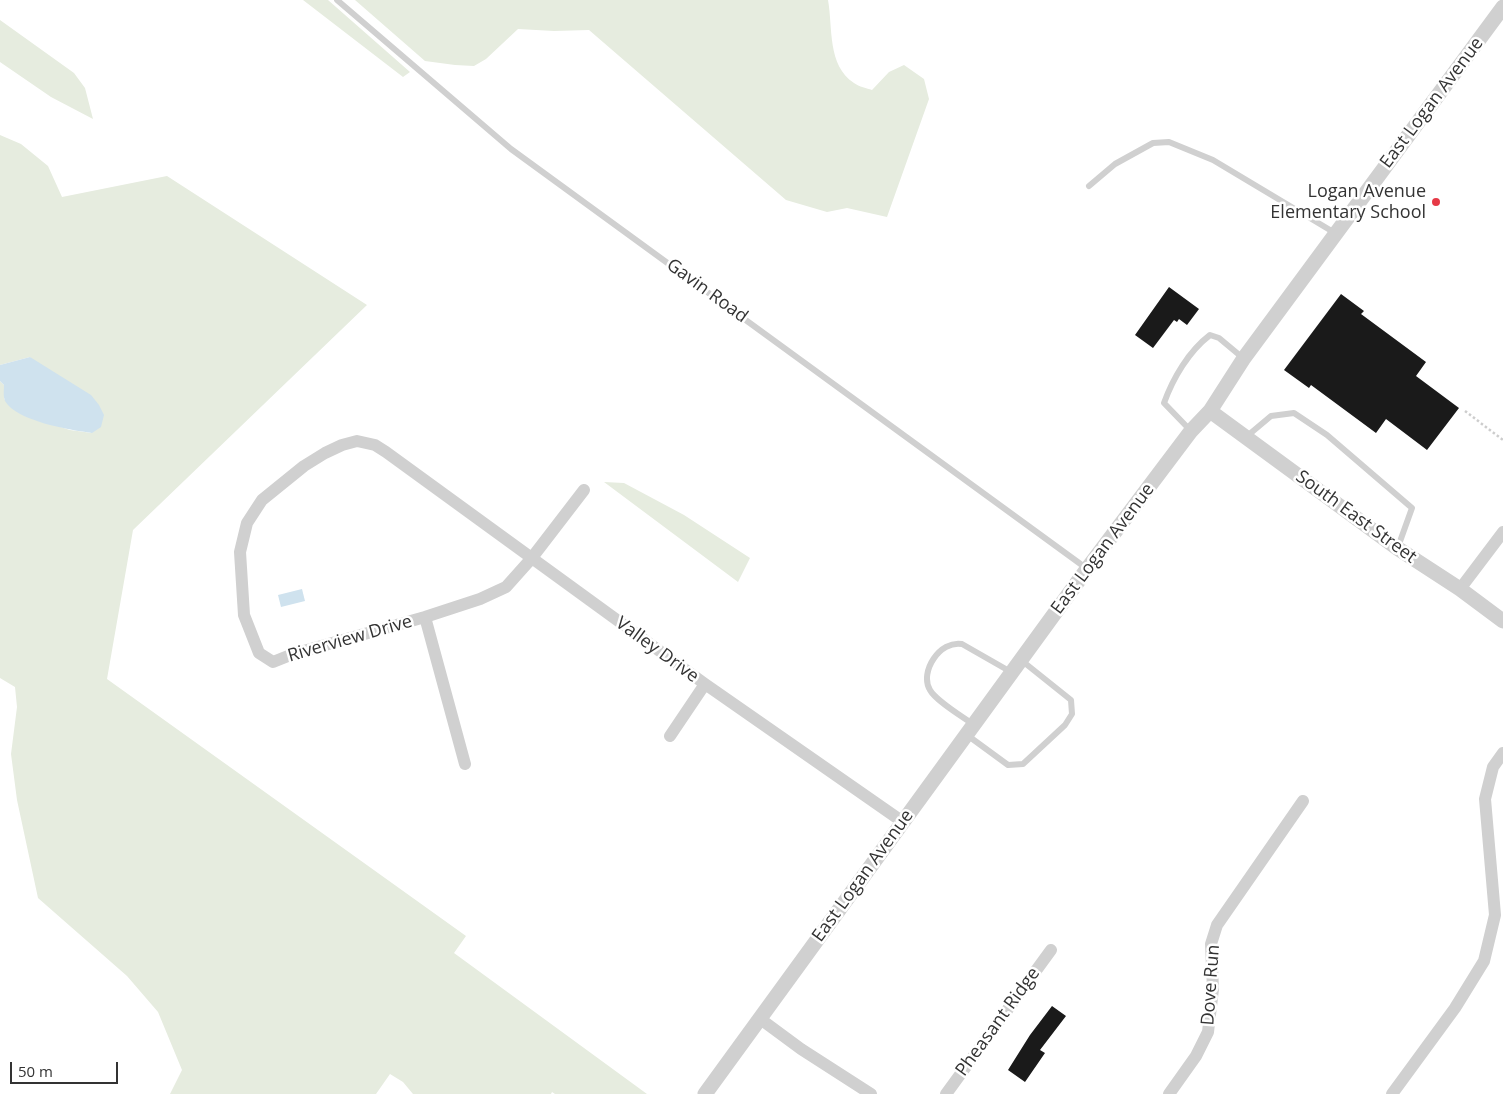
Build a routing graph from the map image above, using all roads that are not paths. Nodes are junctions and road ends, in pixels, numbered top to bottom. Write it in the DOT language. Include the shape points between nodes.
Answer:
graph roads {
  1 [pos="337,0"];
  2 [pos="1503,7"];
  3 [pos="1089,186"];
  4 [pos="1335,233"];
  5 [pos="1244,358"];
  6 [pos="1210,411"];
  7 [pos="1191,431"];
  8 [pos="1246,437"];
  9 [pos="415,473"];
  10 [pos="584,490"];
  11 [pos="1503,532"];
  12 [pos="1397,548"];
  13 [pos="532,558"];
  14 [pos="1088,569"];
  15 [pos="1460,590"];
  16 [pos="425,617"];
  17 [pos="1503,621"];
  18 [pos="1021,660"];
  19 [pos="1012,673"];
  20 [pos="705,684"];
  21 [pos="970,730"];
  22 [pos="670,736"];
  23 [pos="1503,754"];
  24 [pos="465,764"];
  25 [pos="1303,801"];
  26 [pos="903,822"];
  27 [pos="1051,950"];
  28 [pos="760,1018"];
  29 [pos="705,1094"];
  30 [pos="870,1094"];
  31 [pos="946,1094"];
  32 [pos="1169,1094"];
  33 [pos="1392,1094"];
  1 -- 14 [label="lane, Gavin Road" via="512,149"];
  2 -- 4 [label="street, East Logan Avenue"];
  3 -- 4 [label="lane" via="1115,164 1154,143 1169,142 1213,160"];
  4 -- 5 [label="street, East Logan Avenue"];
  5 -- 6 [label="street, East Logan Avenue"];
  5 -- 7 [label="lane" via="1219,338 1210,335 1192,352 1168,390 1164,403"];
  6 -- 7 [label="street, East Logan Avenue"];
  6 -- 8 [label="street, South East Street"];
  7 -- 14 [label="street, East Logan Avenue"];
  8 -- 12 [label="street, South East Street"];
  8 -- 12 [label="lane" via="1271,416 1294,413 1328,435 1412,508"];
  9 -- 13 [label="street, Valley Drive"];
  9 -- 16 [label="street, Riverview Drive" via="386,452 357,441 325,453 304,466 262,500 247,523 240,552 242,588 244,615 259,653 273,662"];
  10 -- 13 [label="street, Riverview Drive"];
  11 -- 15 [label="street"];
  12 -- 15 [label="street, South East Street"];
  13 -- 16 [label="street, Riverview Drive" via="506,587"];
  13 -- 20 [label="street, Valley Drive"];
  14 -- 18 [label="street, East Logan Avenue"];
  15 -- 17 [label="street, South East Street"];
  16 -- 24 [label="street"];
  18 -- 19 [label="street, East Logan Avenue"];
  18 -- 21 [label="lane" via="1071,700 1072,714 1065,725 1023,764 1008,765"];
  19 -- 21 [label="street, East Logan Avenue"];
  19 -- 21 [label="lane" via="962,644 947,645 938,652 927,679 930,690"];
  20 -- 22 [label="street"];
  20 -- 26 [label="street, Valley Drive"];
  21 -- 26 [label="street, East Logan Avenue"];
  23 -- 33 [label="street" via="1493,767 1485,799 1495,915 1484,961 1455,1008"];
  25 -- 32 [label="street, Dove Run" via="1217,925 1211,944 1213,989 1208,1032 1196,1056"];
  26 -- 28 [label="street, East Logan Avenue"];
  27 -- 31 [label="street, Pheasant Ridge"];
  28 -- 29 [label="street, East Logan Avenue"];
  28 -- 30 [label="street"];
}
